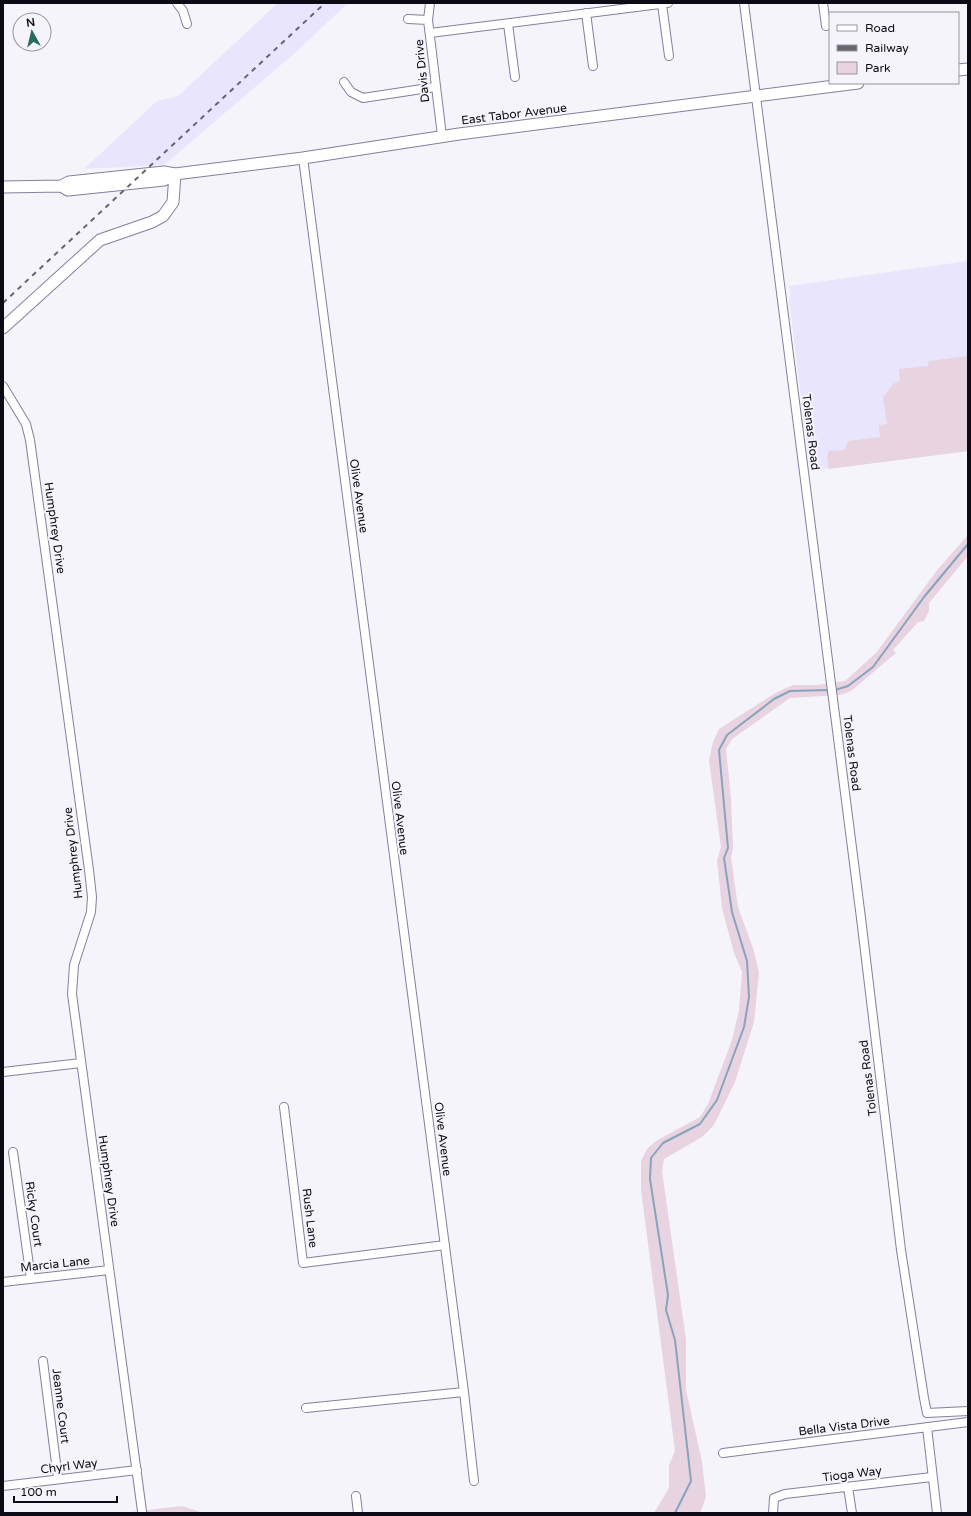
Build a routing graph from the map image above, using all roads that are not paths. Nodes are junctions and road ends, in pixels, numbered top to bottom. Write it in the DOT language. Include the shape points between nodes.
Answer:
graph roads {
  1 [pos="177,3"];
  2 [pos="430,3"];
  3 [pos="665,3"];
  4 [pos="744,3"];
  5 [pos="823,3"];
  6 [pos="586,13"];
  7 [pos="408,20"];
  8 [pos="428,20"];
  9 [pos="186,24"];
  10 [pos="508,24"];
  11 [pos="826,26"];
  12 [pos="430,33"];
  13 [pos="669,56"];
  14 [pos="592,66"];
  15 [pos="515,77"];
  16 [pos="344,82"];
  17 [pos="850,84"];
  18 [pos="435,87"];
  19 [pos="755,96"];
  20 [pos="442,136"];
  21 [pos="303,158"];
  22 [pos="175,174"];
  23 [pos="3,187"];
  24 [pos="3,328"];
  25 [pos="3,386"];
  26 [pos="81,1063"];
  27 [pos="3,1072"];
  28 [pos="284,1107"];
  29 [pos="13,1152"];
  30 [pos="445,1245"];
  31 [pos="109,1270"];
  32 [pos="31,1279"];
  33 [pos="3,1282"];
  34 [pos="43,1360"];
  35 [pos="464,1392"];
  36 [pos="306,1408"];
  37 [pos="968,1411"];
  38 [pos="968,1422"];
  39 [pos="927,1428"];
  40 [pos="723,1453"];
  41 [pos="137,1470"];
  42 [pos="932,1477"];
  43 [pos="58,1479"];
  44 [pos="474,1482"];
  45 [pos="3,1486"];
  46 [pos="848,1487"];
  47 [pos="356,1496"];
  48 [pos="142,1511"];
  49 [pos="358,1513"];
  50 [pos="772,1513"];
  51 [pos="852,1513"];
  52 [pos="937,1513"];
  1 -- 9 [label="street" via="183,11"];
  2 -- 8 [label="street, Davis Drive"];
  3 -- 6 [label="street"];
  3 -- 13 [label="street"];
  4 -- 19 [label="street, Tolenas Road"];
  5 -- 11 [label="street"];
  6 -- 10 [label="street"];
  6 -- 14 [label="street"];
  7 -- 8 [label="street"];
  8 -- 12 [label="street, Davis Drive"];
  10 -- 12 [label="street"];
  10 -- 15 [label="street"];
  12 -- 18 [label="street, Davis Drive"];
  16 -- 18 [label="street" via="351,92 364,98"];
  17 -- 19 [label="main road, East Tabor Avenue"];
  18 -- 20 [label="street, Davis Drive"];
  19 -- 20 [label="main road, East Tabor Avenue"];
  19 -- 37 [label="street, Tolenas Road" via="901,1250 927,1413"];
  20 -- 21 [label="main road, East Tabor Avenue"];
  21 -- 22 [label="main road, East Tabor Avenue"];
  21 -- 30 [label="street, Olive Avenue"];
  22 -- 23 [label="main road, East Tabor Avenue" via="164,172 69,182 61,186"];
  22 -- 24 [label="main road" via="173,202 163,216 100,240"];
  25 -- 26 [label="street, Humphrey Drive" via="26,424 30,440 89,870 91,912 74,965 72,994"];
  26 -- 27 [label="street"];
  26 -- 31 [label="street, Humphrey Drive"];
  28 -- 30 [label="street, Rush Lane" via="303,1262"];
  29 -- 32 [label="street, Ricky Court"];
  30 -- 35 [label="street, Olive Avenue"];
  31 -- 32 [label="street, Marcia Lane"];
  31 -- 41 [label="street, Humphrey Drive"];
  32 -- 33 [label="street, Marcia Lane"];
  34 -- 43 [label="street, Jeanne Court"];
  35 -- 36 [label="street"];
  35 -- 44 [label="street, Olive Avenue"];
  38 -- 39 [label="street, Bella Vista Drive"];
  39 -- 40 [label="street, Bella Vista Drive"];
  39 -- 42 [label="street"];
  41 -- 43 [label="street, Chyrl Way"];
  41 -- 48 [label="street, Humphrey Drive"];
  42 -- 46 [label="street, Tioga Way"];
  42 -- 52 [label="street"];
  43 -- 45 [label="street, Chyrl Way"];
  46 -- 50 [label="street, Tioga Way" via="785,1494 774,1498"];
  46 -- 51 [label="street"];
  47 -- 49 [label="street"];
}
